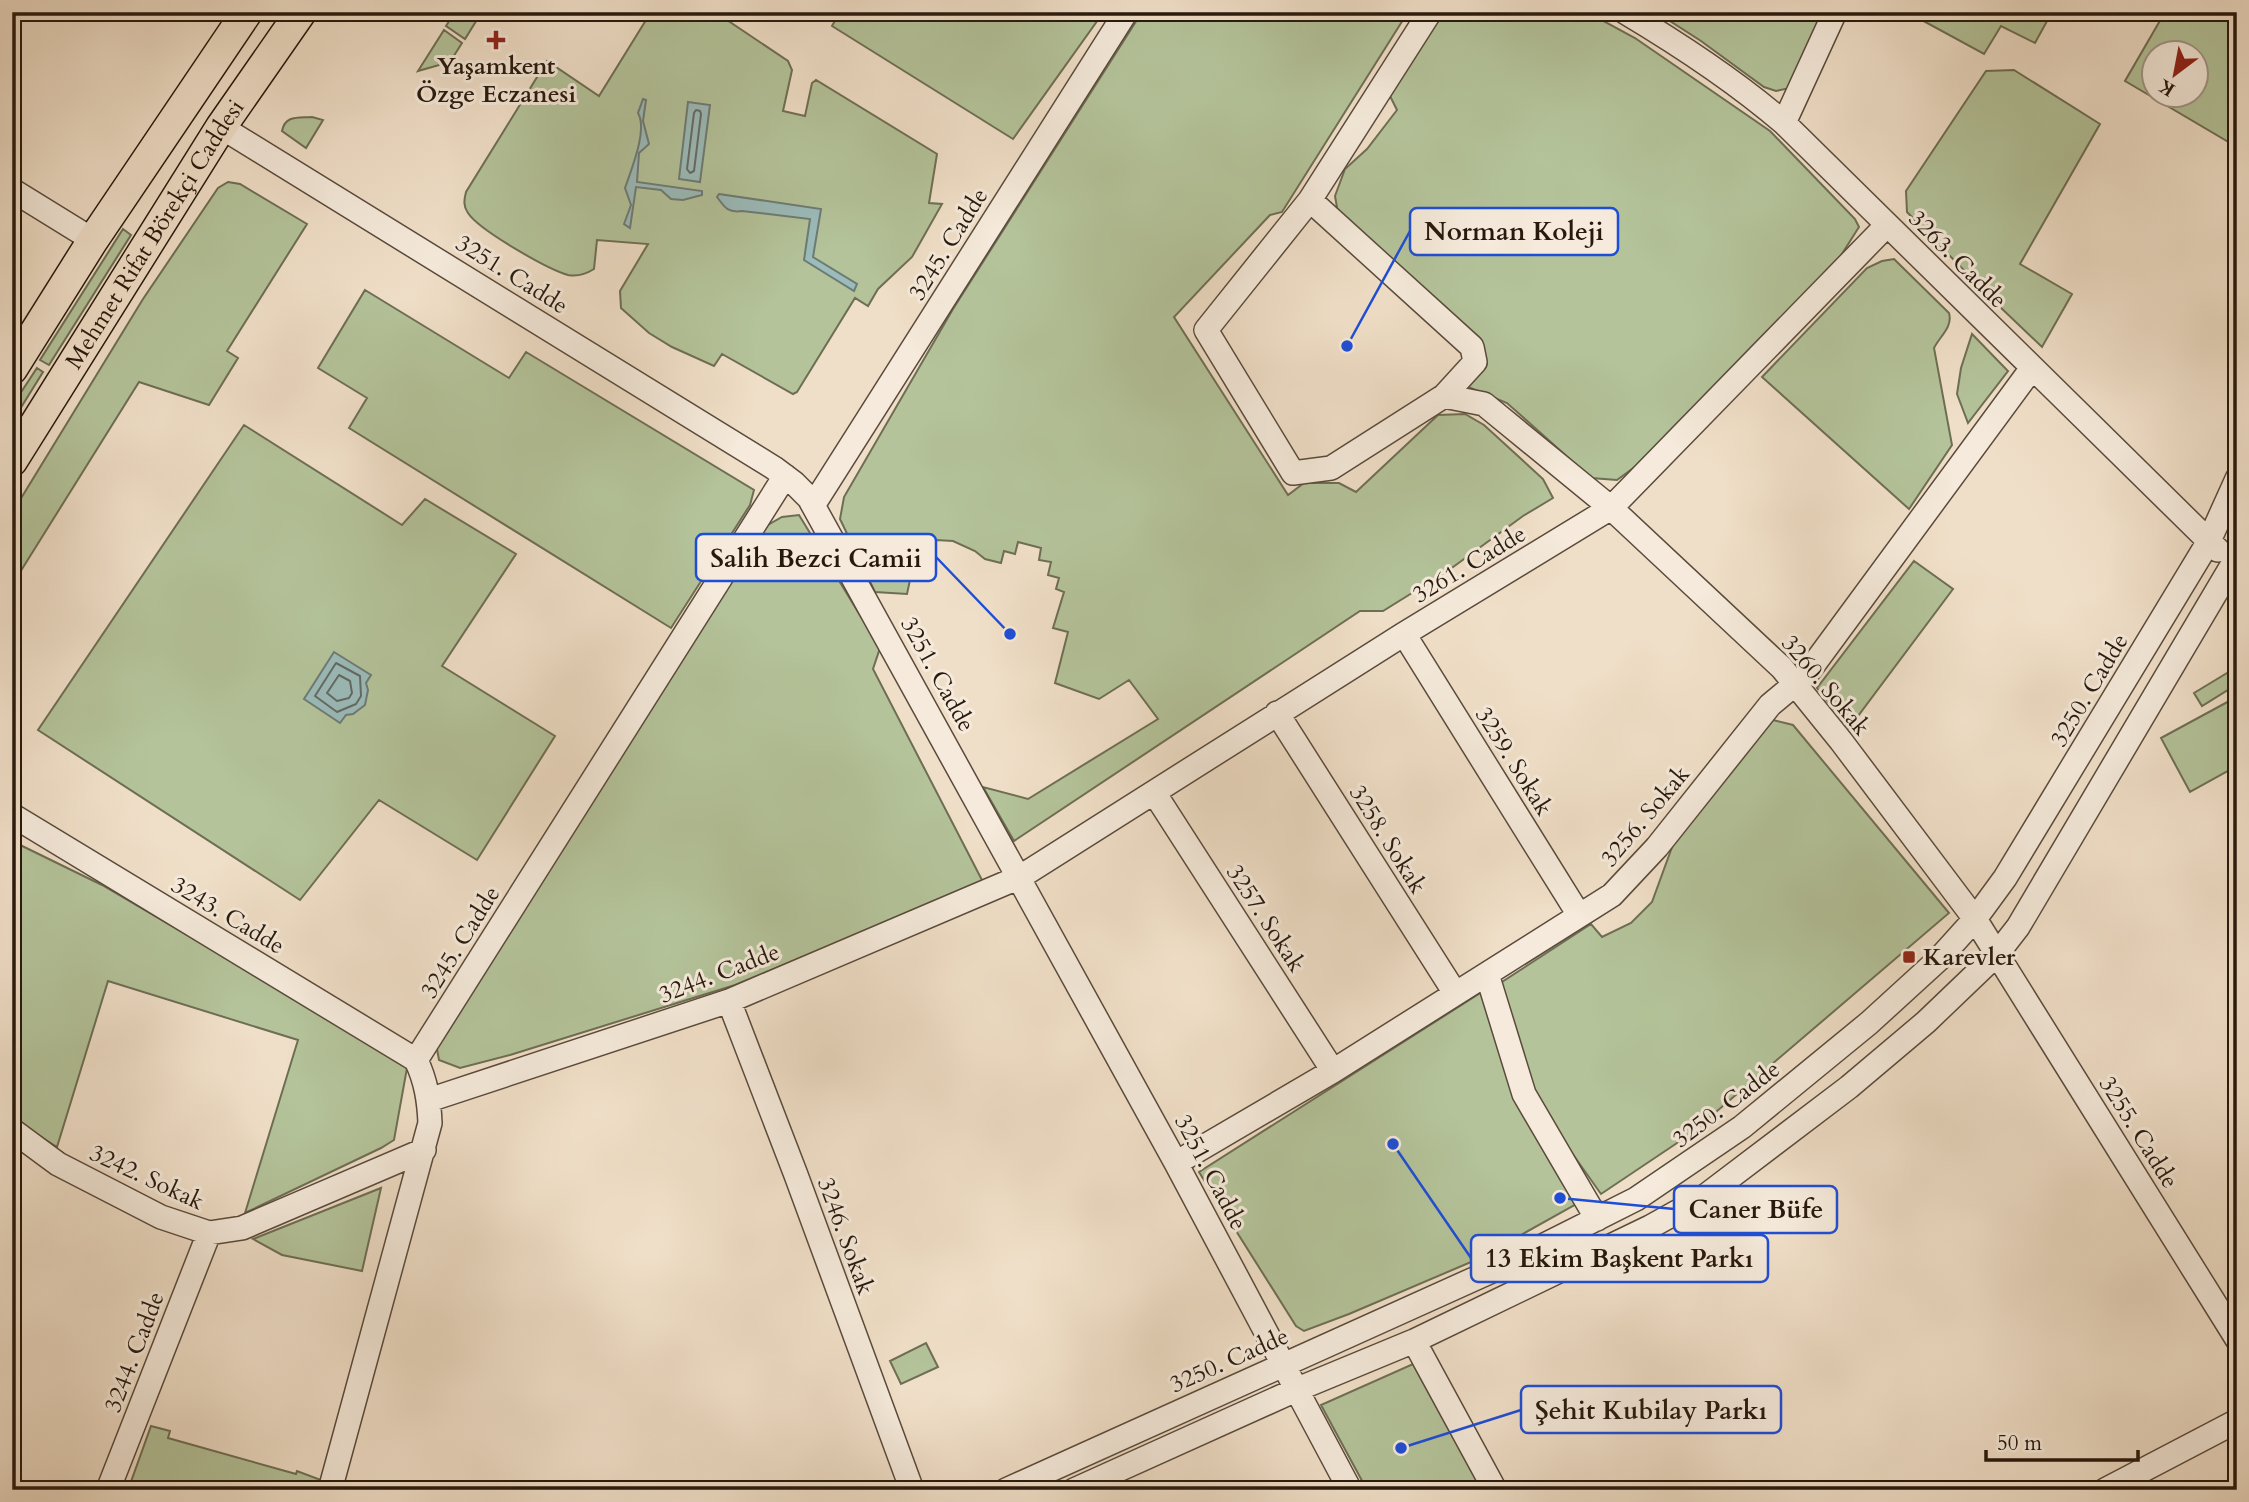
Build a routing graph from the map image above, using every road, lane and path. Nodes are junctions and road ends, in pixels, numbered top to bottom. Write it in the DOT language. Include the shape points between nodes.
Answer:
graph roads {
  1 [pos="247,12"];
  2 [pos="301,12"];
  3 [pos="1126,12"];
  4 [pos="1430,12"];
  5 [pos="1625,12"];
  6 [pos="1835,12"];
  7 [pos="184,104"];
  8 [pos="1784,122"];
  9 [pos="221,127"];
  10 [pos="12,190"];
  11 [pos="1310,200"];
  12 [pos="1887,225"];
  13 [pos="93,240"];
  14 [pos="12,369"];
  15 [pos="2032,369"];
  16 [pos="1444,396"];
  17 [pos="12,461"];
  18 [pos="785,476"];
  19 [pos="2237,480"];
  20 [pos="814,504"];
  21 [pos="1611,508"];
  22 [pos="2208,541"];
  23 [pos="2236,561"];
  24 [pos="1404,634"];
  25 [pos="1796,685"];
  26 [pos="1277,713"];
  27 [pos="1155,794"];
  28 [pos="12,816"];
  29 [pos="1020,877"];
  30 [pos="1579,915"];
  31 [pos="1975,919"];
  32 [pos="1997,954"];
  33 [pos="1487,974"];
  34 [pos="1455,993"];
  35 [pos="729,1001"];
  36 [pos="416,1060"];
  37 [pos="1333,1071"];
  38 [pos="429,1100"];
  39 [pos="12,1130"];
  40 [pos="424,1150"];
  41 [pos="1176,1163"];
  42 [pos="1597,1219"];
  43 [pos="209,1233"];
  44 [pos="2237,1339"];
  45 [pos="1414,1341"];
  46 [pos="1284,1364"];
  47 [pos="1298,1389"];
  48 [pos="2237,1420"];
  49 [pos="108,1490"];
  50 [pos="330,1490"];
  51 [pos="912,1490"];
  52 [pos="1006,1490"];
  53 [pos="1074,1490"];
  54 [pos="1350,1490"];
  55 [pos="1496,1490"];
  56 [pos="2105,1490"];
  1 -- 7 [label="main road, Mehmet Rifat Börekçi Caddesi"];
  2 -- 9 [label="main road, Mehmet Rifat Börekçi Caddesi"];
  3 -- 20 [label="street, 3245. Cadde"];
  4 -- 11 [label="street"];
  5 -- 8 [label="street, 3263. Cadde" via="1703,59"];
  6 -- 8 [label="street"];
  7 -- 9 [label="main road"];
  7 -- 13 [label="main road, Mehmet Rifat Börekçi Caddesi"];
  8 -- 12 [label="street, 3263. Cadde"];
  9 -- 17 [label="main road, Mehmet Rifat Börekçi Caddesi"];
  9 -- 18 [label="street, 3251. Cadde"];
  10 -- 13 [label="street"];
  11 -- 16 [label="street" via="1472,347 1475,362"];
  11 -- 16 [label="street" via="1206,330 1293,473 1331,468"];
  12 -- 15 [label="street, 3263. Cadde"];
  12 -- 21 [label="street, 3261. Cadde"];
  13 -- 14 [label="main road, Mehmet Rifat Börekçi Caddesi"];
  15 -- 22 [label="street, 3263. Cadde"];
  15 -- 25 [label="street, 3256. Sokak"];
  16 -- 21 [label="street, 3260. Sokak" via="1484,404"];
  18 -- 20 [label="street, 3251. Cadde"];
  18 -- 36 [label="street, 3245. Cadde"];
  19 -- 22 [label="street, 3250. Cadde"];
  20 -- 29 [label="street, 3251. Cadde"];
  21 -- 24 [label="street, 3261. Cadde"];
  21 -- 25 [label="street, 3260. Sokak"];
  22 -- 23 [label="street, 3263. Cadde"];
  22 -- 31 [label="street, 3250. Cadde" via="2031,837"];
  23 -- 32 [label="street" via="2018,927"];
  24 -- 26 [label="street, 3261. Cadde"];
  24 -- 30 [label="street, 3259. Sokak"];
  25 -- 30 [label="street, 3256. Sokak" via="1770,705 1657,847 1612,895"];
  25 -- 31 [label="street, 3260. Sokak"];
  26 -- 27 [label="street, 3261. Cadde"];
  26 -- 34 [label="street, 3258. Sokak"];
  27 -- 29 [label="street, 3261. Cadde"];
  27 -- 37 [label="street, 3257. Sokak"];
  28 -- 36 [label="street, 3243. Cadde"];
  29 -- 35 [label="street, 3244. Cadde"];
  29 -- 41 [label="street, 3251. Cadde"];
  30 -- 33 [label="street, 3256. Sokak"];
  31 -- 32 [label="street, 3260. Sokak"];
  31 -- 42 [label="street, 3250. Cadde" via="1902,994 1773,1103 1676,1174"];
  32 -- 44 [label="street, 3255. Cadde"];
  32 -- 45 [label="street" via="1849,1087 1704,1197"];
  33 -- 34 [label="street, 3256. Sokak"];
  33 -- 42 [label="street" via="1524,1094"];
  34 -- 37 [label="street, 3256. Sokak"];
  35 -- 38 [label="street, 3244. Cadde"];
  35 -- 51 [label="street, 3246. Sokak"];
  36 -- 38 [label="street"];
  37 -- 41 [label="street, 3256. Sokak"];
  38 -- 40 [label="street"];
  39 -- 43 [label="street, 3242. Sokak" via="58,1164 161,1217"];
  40 -- 43 [label="street, 3242. Sokak" via="242,1228"];
  40 -- 50 [label="street"];
  41 -- 46 [label="street, 3251. Cadde"];
  42 -- 46 [label="street, 3250. Cadde"];
  43 -- 49 [label="street, 3244. Cadde"];
  45 -- 47 [label="street"];
  45 -- 55 [label="street"];
  46 -- 47 [label="street, 3251. Cadde"];
  46 -- 52 [label="street, 3250. Cadde"];
  47 -- 53 [label="street"];
  47 -- 54 [label="street, 3251. Cadde"];
  48 -- 56 [label="street"];
}
